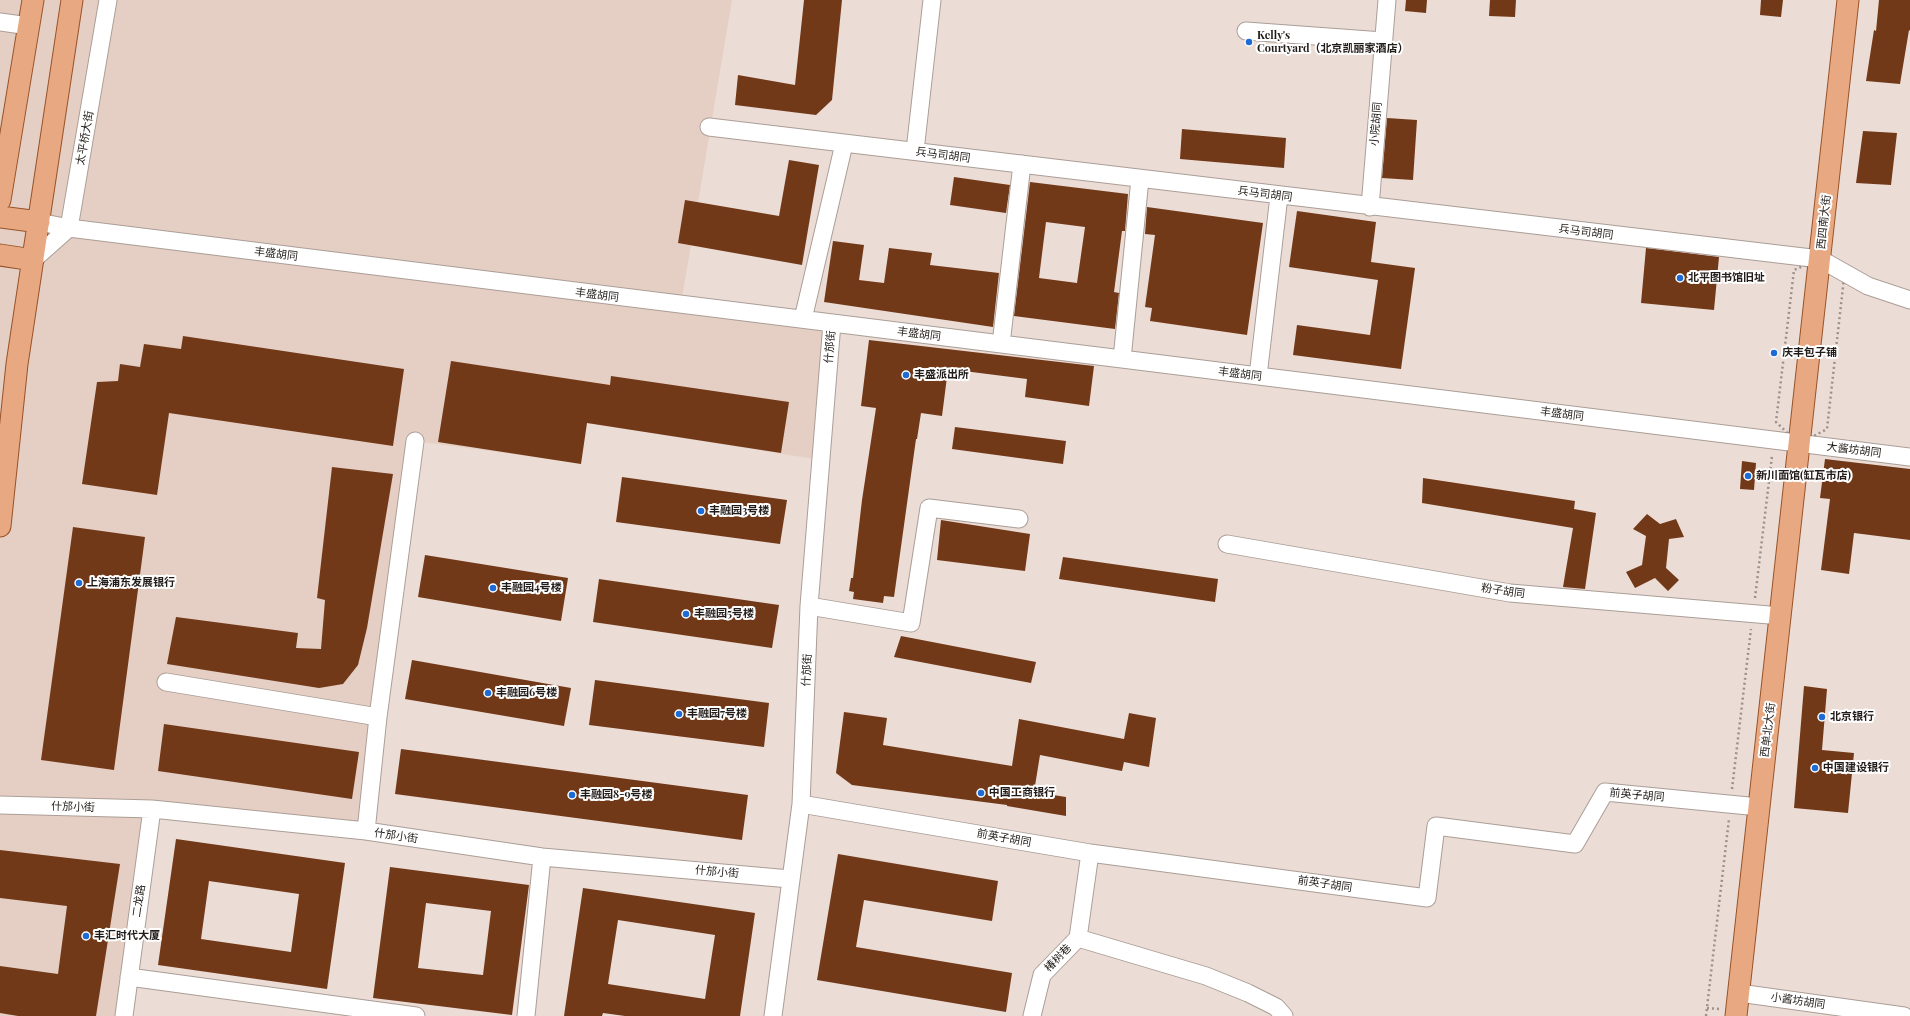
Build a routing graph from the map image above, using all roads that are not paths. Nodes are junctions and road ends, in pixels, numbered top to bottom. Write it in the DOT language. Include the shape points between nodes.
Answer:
graph roads {
  1 [pos="33,0"];
  2 [pos="72,0"];
  3 [pos="108,0"];
  4 [pos="932,0"];
  5 [pos="1387,0"];
  6 [pos="1848,0"];
  7 [pos="0,22"];
  8 [pos="29,26"];
  9 [pos="1246,31"];
  10 [pos="1383,41"];
  11 [pos="709,127"];
  12 [pos="844,144"];
  13 [pos="915,152"];
  14 [pos="1022,164"];
  15 [pos="1140,179"];
  16 [pos="1279,196"];
  17 [pos="0,200"];
  18 [pos="1370,207"];
  19 [pos="0,217"];
  20 [pos="39,222"];
  21 [pos="69,228"];
  22 [pos="0,255"];
  23 [pos="1820,259"];
  24 [pos="33,260"];
  25 [pos="1910,300"];
  26 [pos="803,319"];
  27 [pos="832,323"];
  28 [pos="1001,344"];
  29 [pos="1122,359"];
  30 [pos="17,364"];
  31 [pos="1258,376"];
  32 [pos="0,426"];
  33 [pos="414,441"];
  34 [pos="1799,444"];
  35 [pos="1910,457"];
  36 [pos="1019,519"];
  37 [pos="0,526"];
  38 [pos="1227,544"];
  39 [pos="809,606"];
  40 [pos="1781,616"];
  41 [pos="166,682"];
  42 [pos="378,717"];
  43 [pos="801,804"];
  44 [pos="0,805"];
  45 [pos="1759,807"];
  46 [pos="152,809"];
  47 [pos="366,831"];
  48 [pos="1090,853"];
  49 [pos="542,857"];
  50 [pos="790,879"];
  51 [pos="1078,938"];
  52 [pos="129,977"];
  53 [pos="1739,993"];
  54 [pos="124,1016"];
  55 [pos="416,1016"];
  56 [pos="526,1016"];
  57 [pos="773,1016"];
  58 [pos="1032,1016"];
  59 [pos="1284,1016"];
  60 [pos="1736,1016"];
  61 [pos="1904,1016"];
  1 -- 8 [label="main road"];
  2 -- 20 [label="main road"];
  3 -- 21 [label="street, 太平桥大街"];
  4 -- 13 [label="street"];
  5 -- 10 [label="street, 小院胡同"];
  6 -- 23 [label="main road, 西四南大街"];
  7 -- 8 [label="street"];
  8 -- 17 [label="main road"];
  9 -- 10 [label="street"];
  10 -- 18 [label="street, 小院胡同"];
  11 -- 12 [label="street, 兵马司胡同"];
  12 -- 13 [label="street, 兵马司胡同"];
  12 -- 26 [label="street"];
  13 -- 14 [label="street, 兵马司胡同"];
  14 -- 15 [label="street, 兵马司胡同"];
  14 -- 28 [label="street"];
  15 -- 16 [label="street, 兵马司胡同"];
  15 -- 29 [label="street"];
  16 -- 18 [label="street, 兵马司胡同"];
  16 -- 31 [label="street"];
  18 -- 23 [label="street, 兵马司胡同"];
  19 -- 20 [label="main road"];
  20 -- 21 [label="street, 丰盛胡同"];
  20 -- 24 [label="main road"];
  21 -- 24 [label="street"];
  21 -- 26 [label="street, 丰盛胡同"];
  22 -- 24 [label="main road"];
  23 -- 25 [label="street" via="1868,286"];
  23 -- 34 [label="main road, 西四南大街"];
  24 -- 30 [label="main road"];
  26 -- 27 [label="street, 丰盛胡同"];
  27 -- 28 [label="street, 丰盛胡同"];
  27 -- 39 [label="street, 什邡街"];
  28 -- 29 [label="street, 丰盛胡同"];
  29 -- 31 [label="street, 丰盛胡同"];
  30 -- 32 [label="street"];
  30 -- 37 [label="main road"];
  31 -- 34 [label="street, 丰盛胡同"];
  33 -- 42 [label="street"];
  34 -- 35 [label="street, 大酱坊胡同"];
  34 -- 40 [label="main road, 西单北大街"];
  36 -- 39 [label="street" via="929,508 911,623"];
  38 -- 40 [label="street, 粉子胡同" via="1510,593"];
  39 -- 43 [label="street, 什邡街"];
  40 -- 45 [label="main road, 西单北大街"];
  41 -- 42 [label="street"];
  42 -- 47 [label="street"];
  43 -- 48 [label="street, 前英子胡同"];
  43 -- 50 [label="street, 什邡街"];
  44 -- 46 [label="street, 什邡小街"];
  45 -- 48 [label="street, 前英子胡同" via="1605,792 1575,844 1436,826 1427,898"];
  45 -- 53 [label="main road, 西单北大街"];
  46 -- 47 [label="street, 什邡小街"];
  46 -- 52 [label="street, 二龙路"];
  47 -- 49 [label="street, 什邡小街"];
  48 -- 51 [label="street, 椿树巷"];
  49 -- 50 [label="street, 什邡小街"];
  49 -- 56 [label="street"];
  50 -- 57 [label="street, 什邡街"];
  51 -- 58 [label="street, 椿树巷" via="1042,975"];
  51 -- 59 [label="street" via="1206,976 1276,1007"];
  52 -- 54 [label="street, 二龙路"];
  52 -- 55 [label="street"];
  53 -- 60 [label="main road, 西单北大街"];
  53 -- 61 [label="street, 小酱坊胡同"];
}
